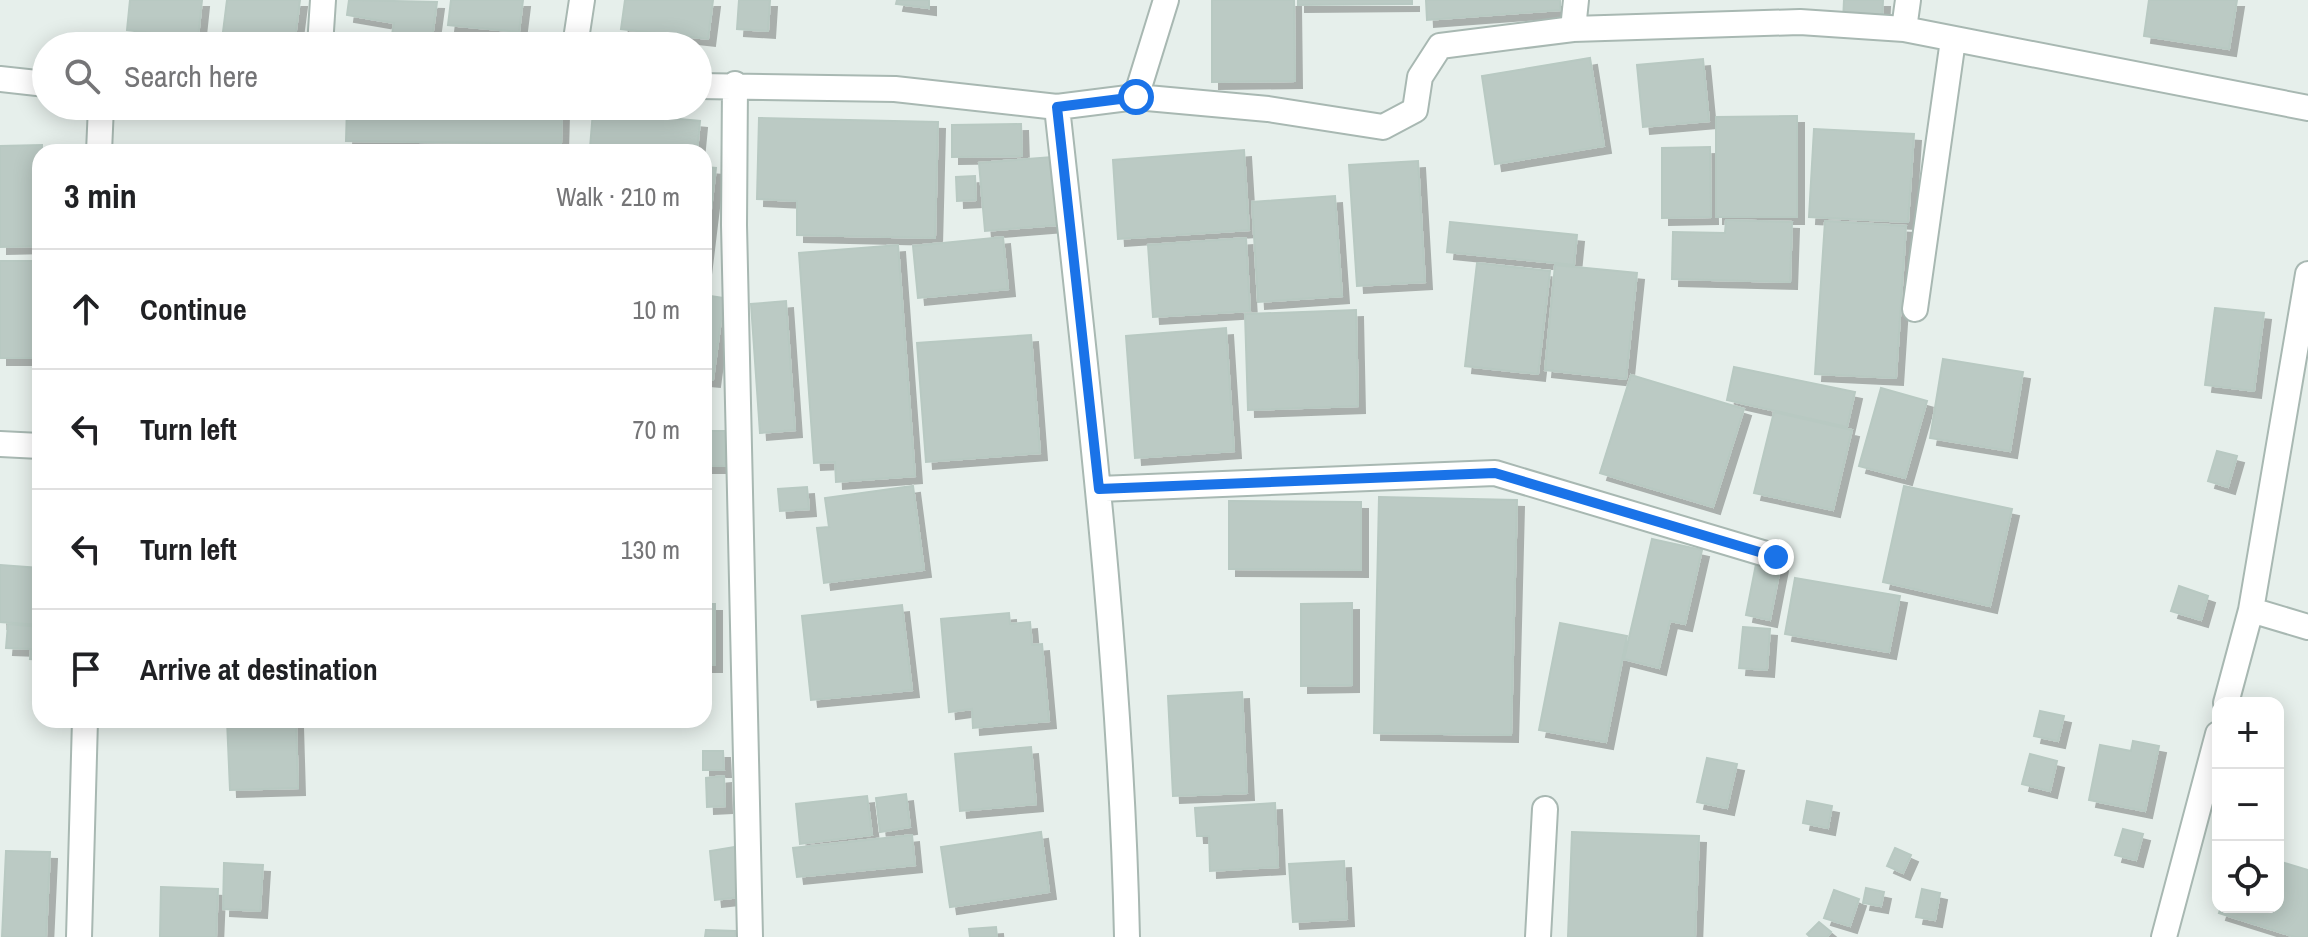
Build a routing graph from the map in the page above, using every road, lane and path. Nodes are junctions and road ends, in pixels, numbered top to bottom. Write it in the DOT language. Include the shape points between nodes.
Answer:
graph roads {
  1 [pos="323,0"];
  2 [pos="582,0"];
  3 [pos="1166,0"];
  4 [pos="1576,0"];
  5 [pos="1908,0"];
  6 [pos="1573,29"];
  7 [pos="1904,29"];
  8 [pos="321,32"];
  9 [pos="577,32"];
  10 [pos="1953,40"];
  11 [pos="0,79"];
  12 [pos="32,82"];
  13 [pos="735,84"];
  14 [pos="712,85"];
  15 [pos="1136,97"];
  16 [pos="1057,107"];
  17 [pos="2308,108"];
  18 [pos="100,120"];
  19 [pos="99,144"];
  20 [pos="2308,274"];
  21 [pos="1915,309"];
  22 [pos="0,444"];
  23 [pos="32,446"];
  24 [pos="1099,489"];
  25 [pos="1776,557"];
  26 [pos="2251,610"];
  27 [pos="2308,627"];
  28 [pos="2228,697"];
  29 [pos="85,728"];
  30 [pos="2212,757"];
  31 [pos="1545,809"];
  32 [pos="79,937"];
  33 [pos="750,937"];
  34 [pos="1127,937"];
  35 [pos="1538,937"];
  36 [pos="2164,937"];
  1 -- 8 [label="street"];
  2 -- 9 [label="street"];
  3 -- 15 [label="street"];
  4 -- 6 [label="street"];
  5 -- 7 [label="street"];
  6 -- 7 [label="street" via="1800,22"];
  6 -- 15 [label="street" via="1440,46 1420,77 1415,110 1383,127 1268,109"];
  7 -- 10 [label="street"];
  10 -- 17 [label="street"];
  10 -- 21 [label="street"];
  11 -- 12 [label="street"];
  13 -- 14 [label="street"];
  13 -- 16 [label="street" via="895,89"];
  13 -- 33 [label="street"];
  15 -- 16 [label="street"];
  16 -- 24 [label="street"];
  18 -- 19 [label="street"];
  20 -- 26 [label="street"];
  22 -- 23 [label="street"];
  24 -- 25 [label="street" via="1495,473"];
  24 -- 34 [label="street" via="1124,815"];
  26 -- 27 [label="street"];
  26 -- 28 [label="street"];
  29 -- 32 [label="street"];
  30 -- 36 [label="street"];
  31 -- 35 [label="street"];
}
